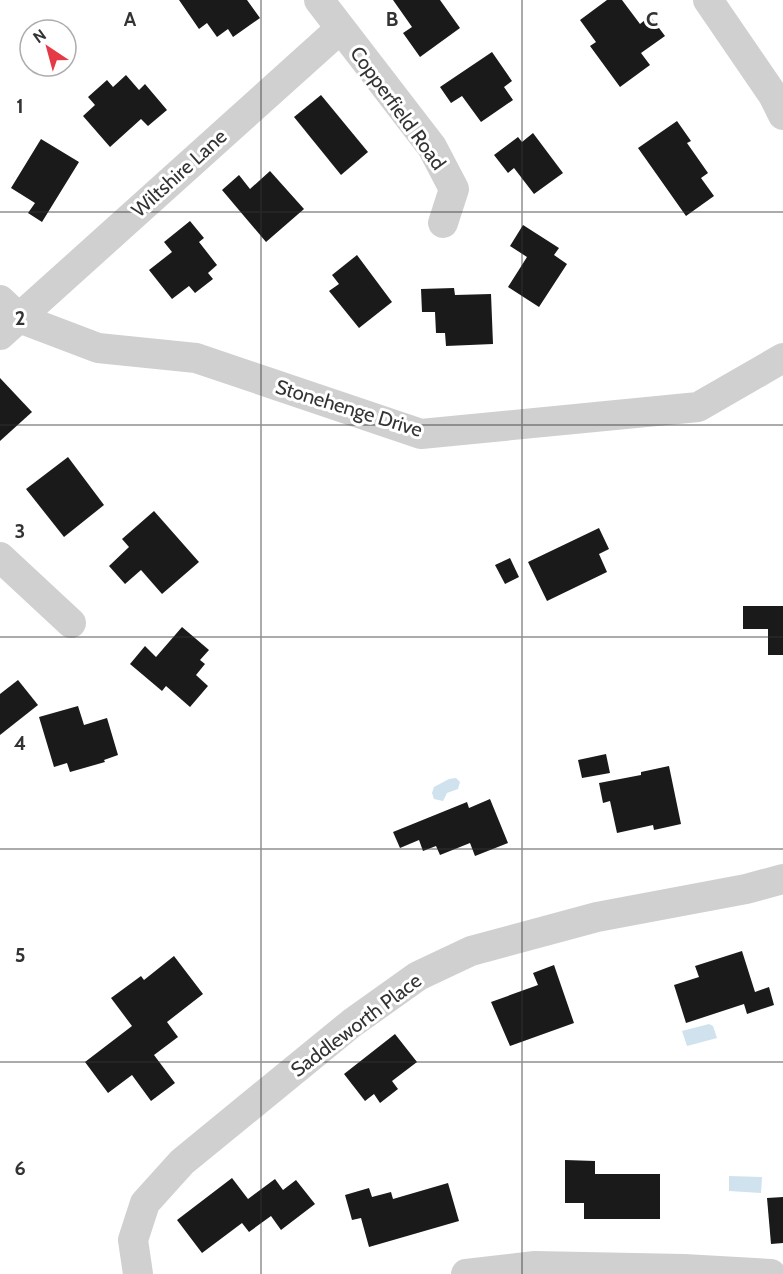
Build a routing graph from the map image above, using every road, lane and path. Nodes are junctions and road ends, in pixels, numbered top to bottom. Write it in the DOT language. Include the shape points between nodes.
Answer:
graph roads {
  1 [pos="319,0"];
  2 [pos="708,0"];
  3 [pos="340,29"];
  4 [pos="783,115"];
  5 [pos="443,223"];
  6 [pos="6,317"];
  7 [pos="783,358"];
  8 [pos="0,557"];
  9 [pos="71,623"];
  10 [pos="783,879"];
  11 [pos="138,1274"];
  12 [pos="465,1274"];
  13 [pos="771,1274"];
  1 -- 3 [label="street, Copperfield Road"];
  2 -- 4 [label="street"];
  3 -- 5 [label="street, Copperfield Road" via="432,147 454,189"];
  3 -- 6 [label="street, Wiltshire Lane"];
  6 -- 7 [label="street, Stonehenge Drive" via="98,348 195,358 421,434 698,407"];
  8 -- 9 [label="street"];
  10 -- 11 [label="street, Saddleworth Place" via="585,920 471,951 418,976 352,1023 182,1162 145,1203 133,1240"];
  12 -- 13 [label="street" via="535,1266"];
}
